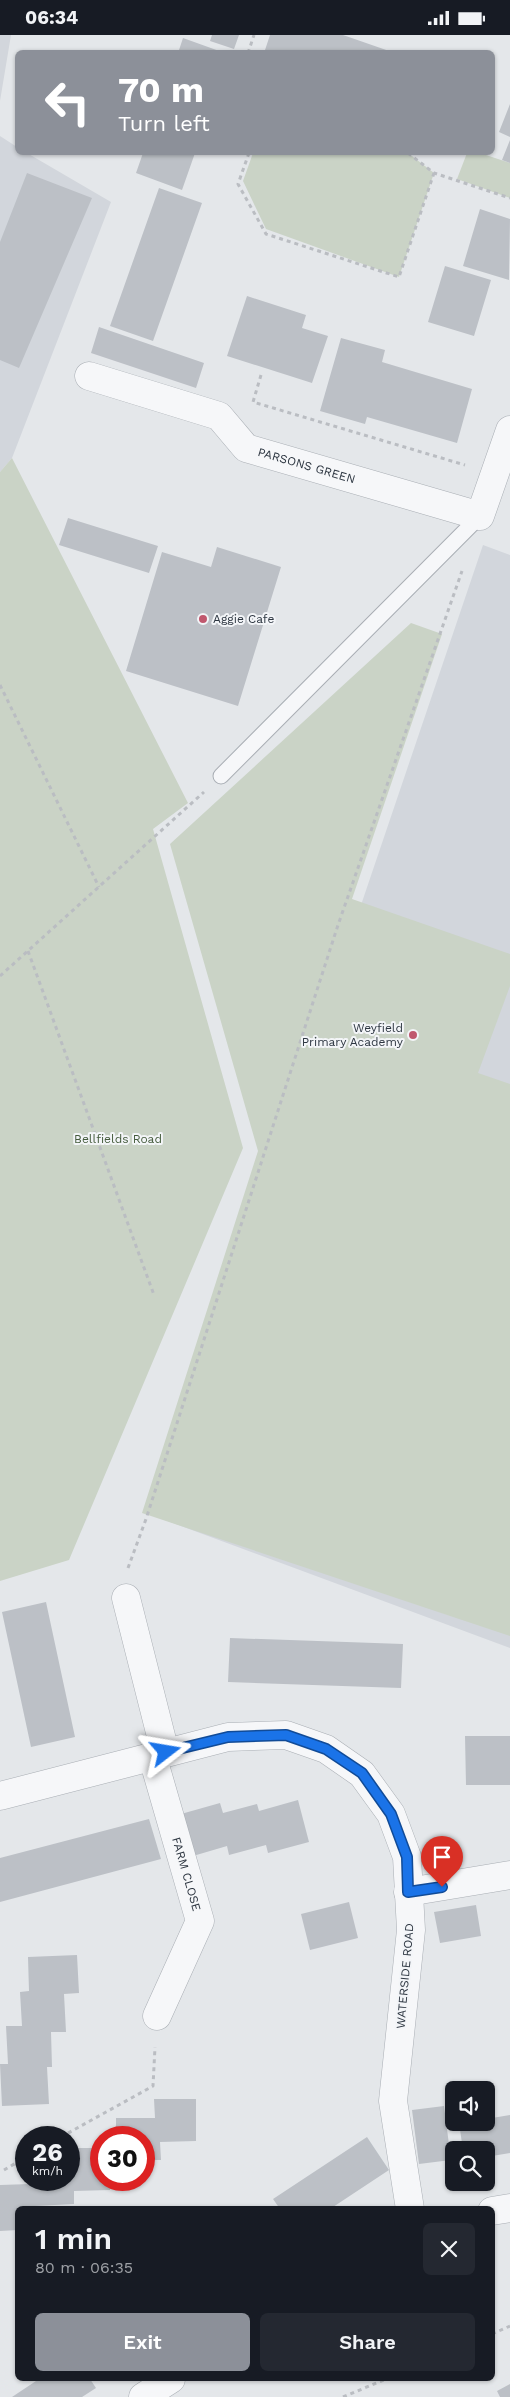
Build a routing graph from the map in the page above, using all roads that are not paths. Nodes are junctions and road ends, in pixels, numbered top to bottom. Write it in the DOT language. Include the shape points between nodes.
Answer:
graph roads {
  1 [pos="90,376"];
  2 [pos="510,431"];
  3 [pos="480,516"];
  4 [pos="221,776"];
  5 [pos="126,1598"];
  6 [pos="159,1754"];
  7 [pos="0,1796"];
  8 [pos="510,1875"];
  9 [pos="408,1892"];
  10 [pos="157,2016"];
  11 [pos="410,2206"];
  12 [pos="510,2208"];
  13 [pos="495,2210"];
  14 [pos="168,2381"];
  15 [pos="143,2397"];
  1 -- 3 [label="street, PARSONS GREEN" via="219,416 246,447"];
  2 -- 3 [label="street"];
  3 -- 4 [label="lane"];
  5 -- 6 [label="street, FARM CLOSE"];
  6 -- 7 [label="street, WATERSIDE ROAD"];
  6 -- 9 [label="street, WATERSIDE ROAD" via="228,1737 286,1735 326,1749 362,1773 391,1814 407,1857"];
  6 -- 10 [label="street, FARM CLOSE" via="200,1921"];
  8 -- 9 [label="street"];
  9 -- 11 [label="street, WATERSIDE ROAD" via="411,1930 393,2101"];
  12 -- 13 [label="street"];
  14 -- 15 [label="street"];
}
